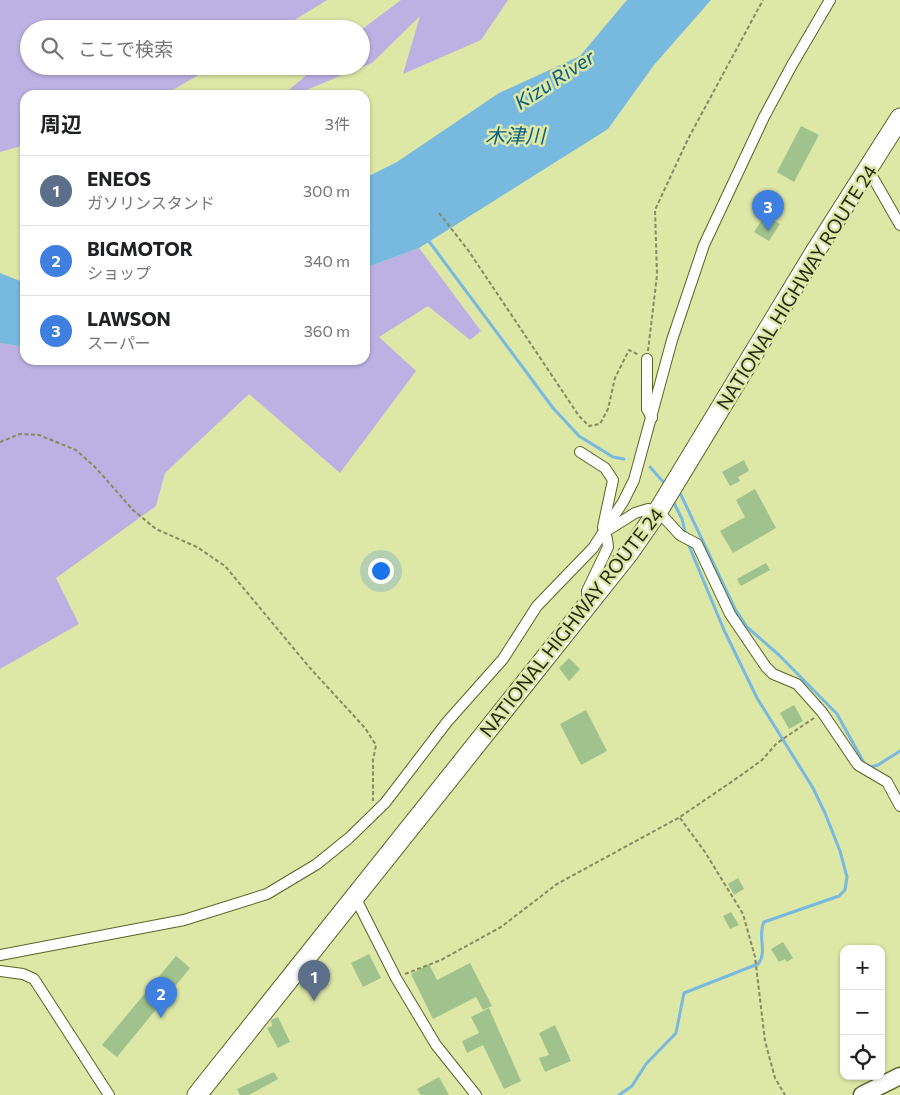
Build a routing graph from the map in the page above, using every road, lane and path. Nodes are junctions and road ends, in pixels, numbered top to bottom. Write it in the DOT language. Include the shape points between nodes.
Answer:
graph roads {
  1 [pos="764,0"];
  2 [pos="830,0"];
  3 [pos="900,118"];
  4 [pos="868,170"];
  5 [pos="438,213"];
  6 [pos="900,225"];
  7 [pos="647,359"];
  8 [pos="652,418"];
  9 [pos="0,442"];
  10 [pos="580,452"];
  11 [pos="661,507"];
  12 [pos="605,532"];
  13 [pos="588,605"];
  14 [pos="822,712"];
  15 [pos="900,806"];
  16 [pos="374,814"];
  17 [pos="680,818"];
  18 [pos="355,897"];
  19 [pos="0,955"];
  20 [pos="0,971"];
  21 [pos="396,978"];
  22 [pos="900,1076"];
  23 [pos="109,1095"];
  24 [pos="197,1095"];
  25 [pos="476,1095"];
  26 [pos="785,1095"];
  27 [pos="862,1095"];
  1 -- 7 [label="path" via="688,140 655,210 657,275"];
  2 -- 8 [label="street" via="764,117 704,245 672,340"];
  3 -- 4 [label="highway, NATIONAL HIGHWAY ROUTE 24"];
  4 -- 6 [label="street"];
  4 -- 11 [label="highway, NATIONAL HIGHWAY ROUTE 24"];
  5 -- 7 [label="path" via="468,250 579,416 589,426 600,424 608,409 616,378 629,350"];
  7 -- 8 [label="street" via="647,409"];
  8 -- 12 [label="street" via="634,480"];
  9 -- 16 [label="path" via="20,434 39,435 76,450 133,510 156,528 197,547 226,566 376,745 372,780"];
  10 -- 12 [label="street" via="605,468 613,480 602,527"];
  11 -- 12 [label="street" via="635,513"];
  11 -- 13 [label="highway, NATIONAL HIGHWAY ROUTE 24"];
  11 -- 14 [label="street" via="680,535 697,544 730,614 766,667 773,674 797,684"];
  12 -- 13 [label="street" via="608,547 587,591"];
  12 -- 16 [label="street" via="537,606 503,659 447,722 410,774"];
  13 -- 18 [label="highway, NATIONAL HIGHWAY ROUTE 24"];
  14 -- 15 [label="street" via="858,766 886,782"];
  14 -- 17 [label="path" via="777,743 762,760"];
  16 -- 19 [label="street" via="317,864 267,894 184,920"];
  17 -- 21 [label="path" via="557,884 501,927 440,960"];
  17 -- 26 [label="path" via="743,914 755,957 765,1041 775,1078"];
  18 -- 21 [label="street"];
  18 -- 24 [label="highway, NATIONAL HIGHWAY ROUTE 24"];
  20 -- 23 [label="street" via="34,979"];
  21 -- 25 [label="street" via="436,1045"];
  22 -- 27 [label="main road"];
}
